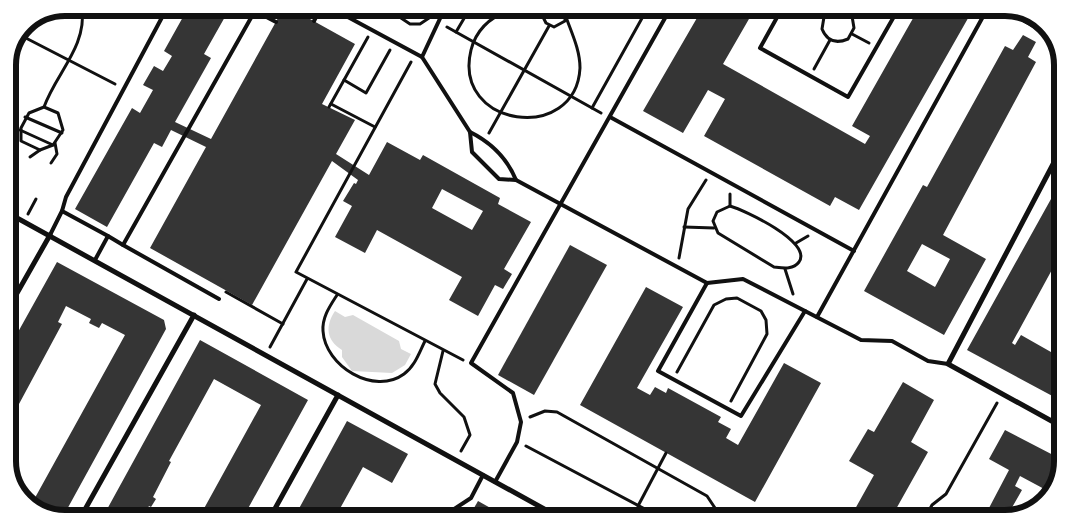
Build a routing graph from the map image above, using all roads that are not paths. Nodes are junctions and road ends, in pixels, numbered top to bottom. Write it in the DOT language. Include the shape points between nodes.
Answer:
graph roads {
  1 [pos="164,16"];
  2 [pos="253,16"];
  3 [pos="266,16"];
  4 [pos="316,16"];
  5 [pos="348,16"];
  6 [pos="441,16"];
  7 [pos="666,16"];
  8 [pos="778,16"];
  9 [pos="894,16"];
  10 [pos="983,16"];
  11 [pos="1021,19"];
  12 [pos="314,21"];
  13 [pos="276,22"];
  14 [pos="1038,29"];
  15 [pos="422,57"];
  16 [pos="610,117"];
  17 [pos="470,132"];
  18 [pos="1054,162"];
  19 [pos="516,180"];
  20 [pos="561,206"];
  21 [pos="62,212"];
  22 [pos="16,217"];
  23 [pos="50,235"];
  24 [pos="108,236"];
  25 [pos="123,245"];
  26 [pos="854,251"];
  27 [pos="95,260"];
  28 [pos="707,283"];
  29 [pos="16,295"];
  30 [pos="219,299"];
  31 [pos="805,311"];
  32 [pos="194,315"];
  33 [pos="817,317"];
  34 [pos="948,364"];
  35 [pos="338,395"];
  36 [pos="1054,422"];
  37 [pos="483,475"];
  38 [pos="495,482"];
  39 [pos="85,510"];
  40 [pos="274,510"];
  41 [pos="453,510"];
  42 [pos="546,510"];
  1 -- 21 [label="lane" via="66,197"];
  2 -- 25 [label="lane"];
  3 -- 13 [label="lane"];
  4 -- 12 [label="lane"];
  5 -- 15 [label="lane"];
  6 -- 15 [label="lane"];
  7 -- 16 [label="lane"];
  8 -- 9 [label="lane" via="760,48 848,97"];
  10 -- 26 [label="lane"];
  11 -- 14 [label="lane"];
  15 -- 17 [label="lane"];
  16 -- 20 [label="lane"];
  16 -- 26 [label="lane"];
  17 -- 19 [label="lane" via="510,163"];
  17 -- 19 [label="lane" via="472,152 499,179"];
  18 -- 34 [label="street"];
  19 -- 20 [label="lane"];
  20 -- 28 [label="lane"];
  20 -- 38 [label="lane" via="471,363 513,393 520,422 517,442"];
  21 -- 23 [label="lane"];
  21 -- 24 [label="lane"];
  22 -- 23 [label="street"];
  23 -- 27 [label="street"];
  23 -- 29 [label="street"];
  24 -- 25 [label="lane"];
  24 -- 27 [label="lane"];
  25 -- 30 [label="lane"];
  26 -- 33 [label="lane"];
  27 -- 32 [label="street"];
  28 -- 31 [label="lane" via="743,279"];
  28 -- 31 [label="lane" via="658,371 741,416"];
  31 -- 33 [label="lane"];
  32 -- 35 [label="street"];
  32 -- 39 [label="street"];
  33 -- 34 [label="lane" via="861,340 892,341 928,361"];
  34 -- 36 [label="street"];
  35 -- 37 [label="street"];
  35 -- 40 [label="street"];
  37 -- 38 [label="street"];
  37 -- 41 [label="lane" via="471,498"];
  38 -- 42 [label="street"];
}
